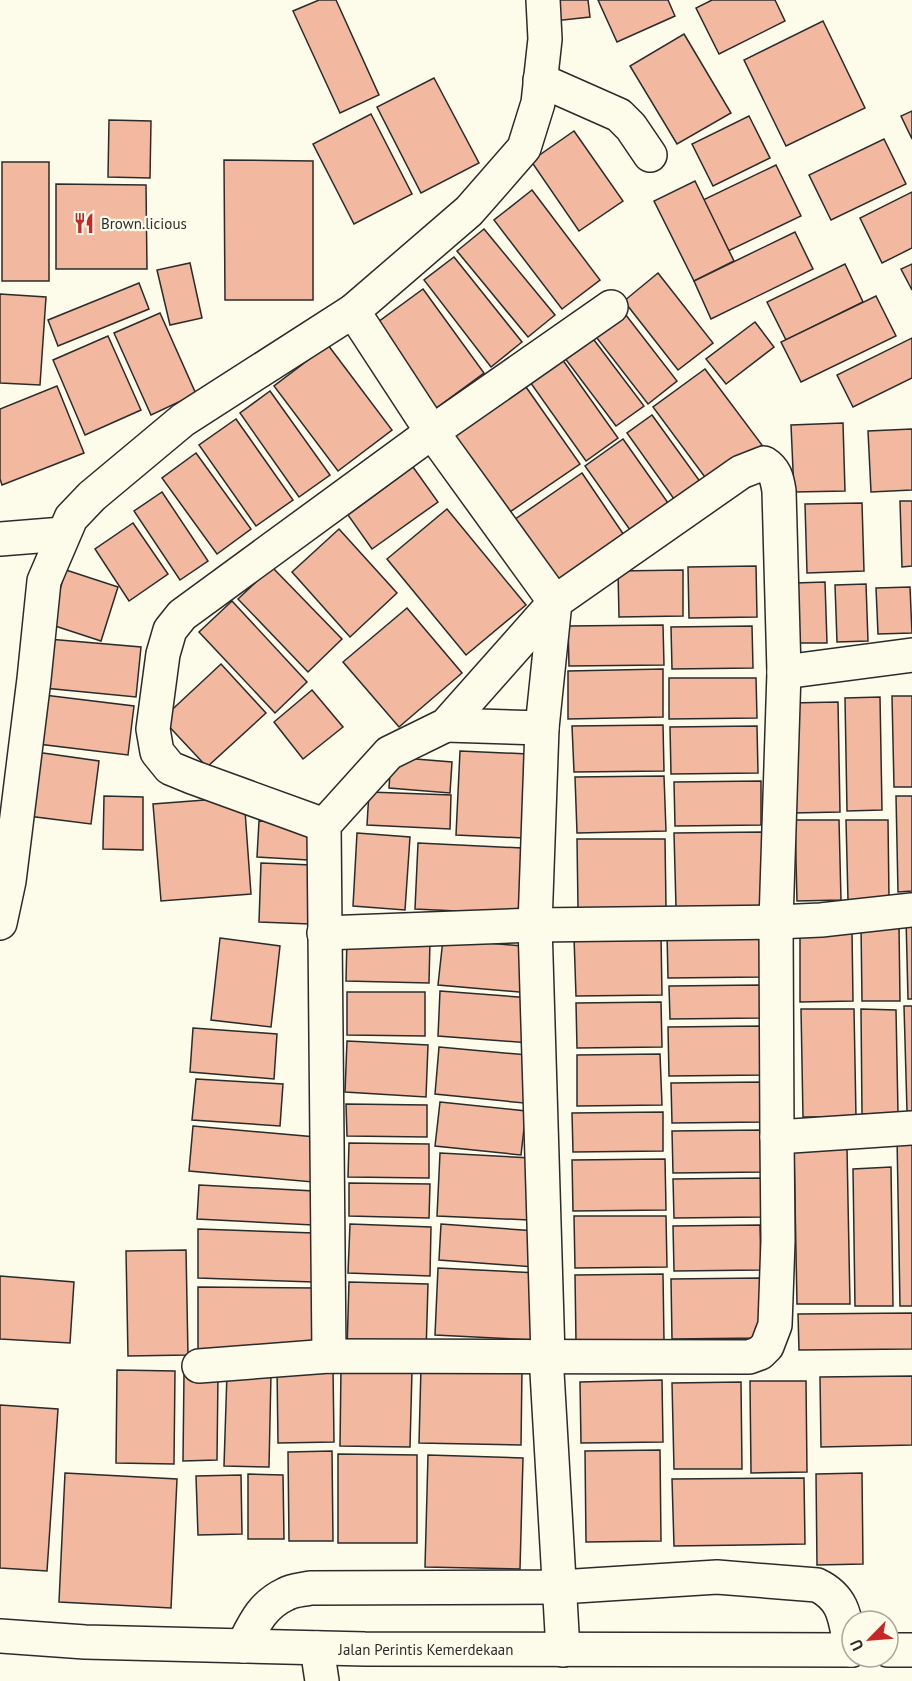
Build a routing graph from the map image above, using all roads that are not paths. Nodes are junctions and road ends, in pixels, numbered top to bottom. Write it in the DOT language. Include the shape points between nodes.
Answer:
graph roads {
  1 [pos="543,0"];
  2 [pos="540,80"];
  3 [pos="650,155"];
  4 [pos="611,307"];
  5 [pos="353,311"];
  6 [pos="432,432"];
  7 [pos="63,534"];
  8 [pos="0,539"];
  9 [pos="555,603"];
  10 [pos="912,655"];
  11 [pos="784,672"];
  12 [pos="446,725"];
  13 [pos="542,728"];
  14 [pos="324,825"];
  15 [pos="912,910"];
  16 [pos="776,922"];
  17 [pos="0,923"];
  18 [pos="535,925"];
  19 [pos="324,933"];
  20 [pos="912,1128"];
  21 [pos="777,1137"];
  22 [pos="329,1356"];
  23 [pos="548,1356"];
  24 [pos="199,1366"];
  25 [pos="560,1587"];
  26 [pos="841,1609"];
  27 [pos="0,1636"];
  28 [pos="243,1646"];
  29 [pos="317,1648"];
  30 [pos="563,1650"];
  31 [pos="840,1650"];
  32 [pos="322,1681"];
  1 -- 2 [label="street" via="545,39"];
  2 -- 3 [label="street" via="619,115"];
  2 -- 5 [label="street" via="538,103 524,148 469,211"];
  4 -- 6 [label="street"];
  5 -- 6 [label="street"];
  5 -- 7 [label="street" via="183,420 92,496 71,518"];
  6 -- 9 [label="street"];
  6 -- 14 [label="street" via="182,615 170,630 163,654 153,729 157,752 170,768"];
  7 -- 8 [label="street"];
  7 -- 17 [label="street" via="44,581 9,881"];
  9 -- 11 [label="street" via="741,472 764,463 777,477 779,491"];
  9 -- 12 [label="street"];
  9 -- 13 [label="street"];
  10 -- 11 [label="street"];
  11 -- 16 [label="street"];
  12 -- 13 [label="street"];
  12 -- 14 [label="street" via="389,753"];
  13 -- 18 [label="street"];
  14 -- 19 [label="street"];
  15 -- 16 [label="street"];
  16 -- 18 [label="street"];
  16 -- 21 [label="street"];
  18 -- 19 [label="street"];
  18 -- 23 [label="street"];
  19 -- 22 [label="street"];
  20 -- 21 [label="street"];
  21 -- 23 [label="street" via="775,1325 760,1353 749,1357"];
  22 -- 23 [label="street"];
  22 -- 24 [label="street"];
  23 -- 25 [label="street"];
  25 -- 26 [label="street" via="717,1577 817,1584 827,1589"];
  25 -- 28 [label="street" via="310,1588 287,1593 272,1602 258,1616"];
  25 -- 30 [label="street"];
  27 -- 28 [label="street, Jalan Perintis Kemerdekaan"];
  28 -- 29 [label="street, Jalan Perintis Kemerdekaan"];
  29 -- 30 [label="street, Jalan Perintis Kemerdekaan"];
  29 -- 32 [label="street"];
  30 -- 31 [label="street, Jalan Perintis Kemerdekaan"];
}
